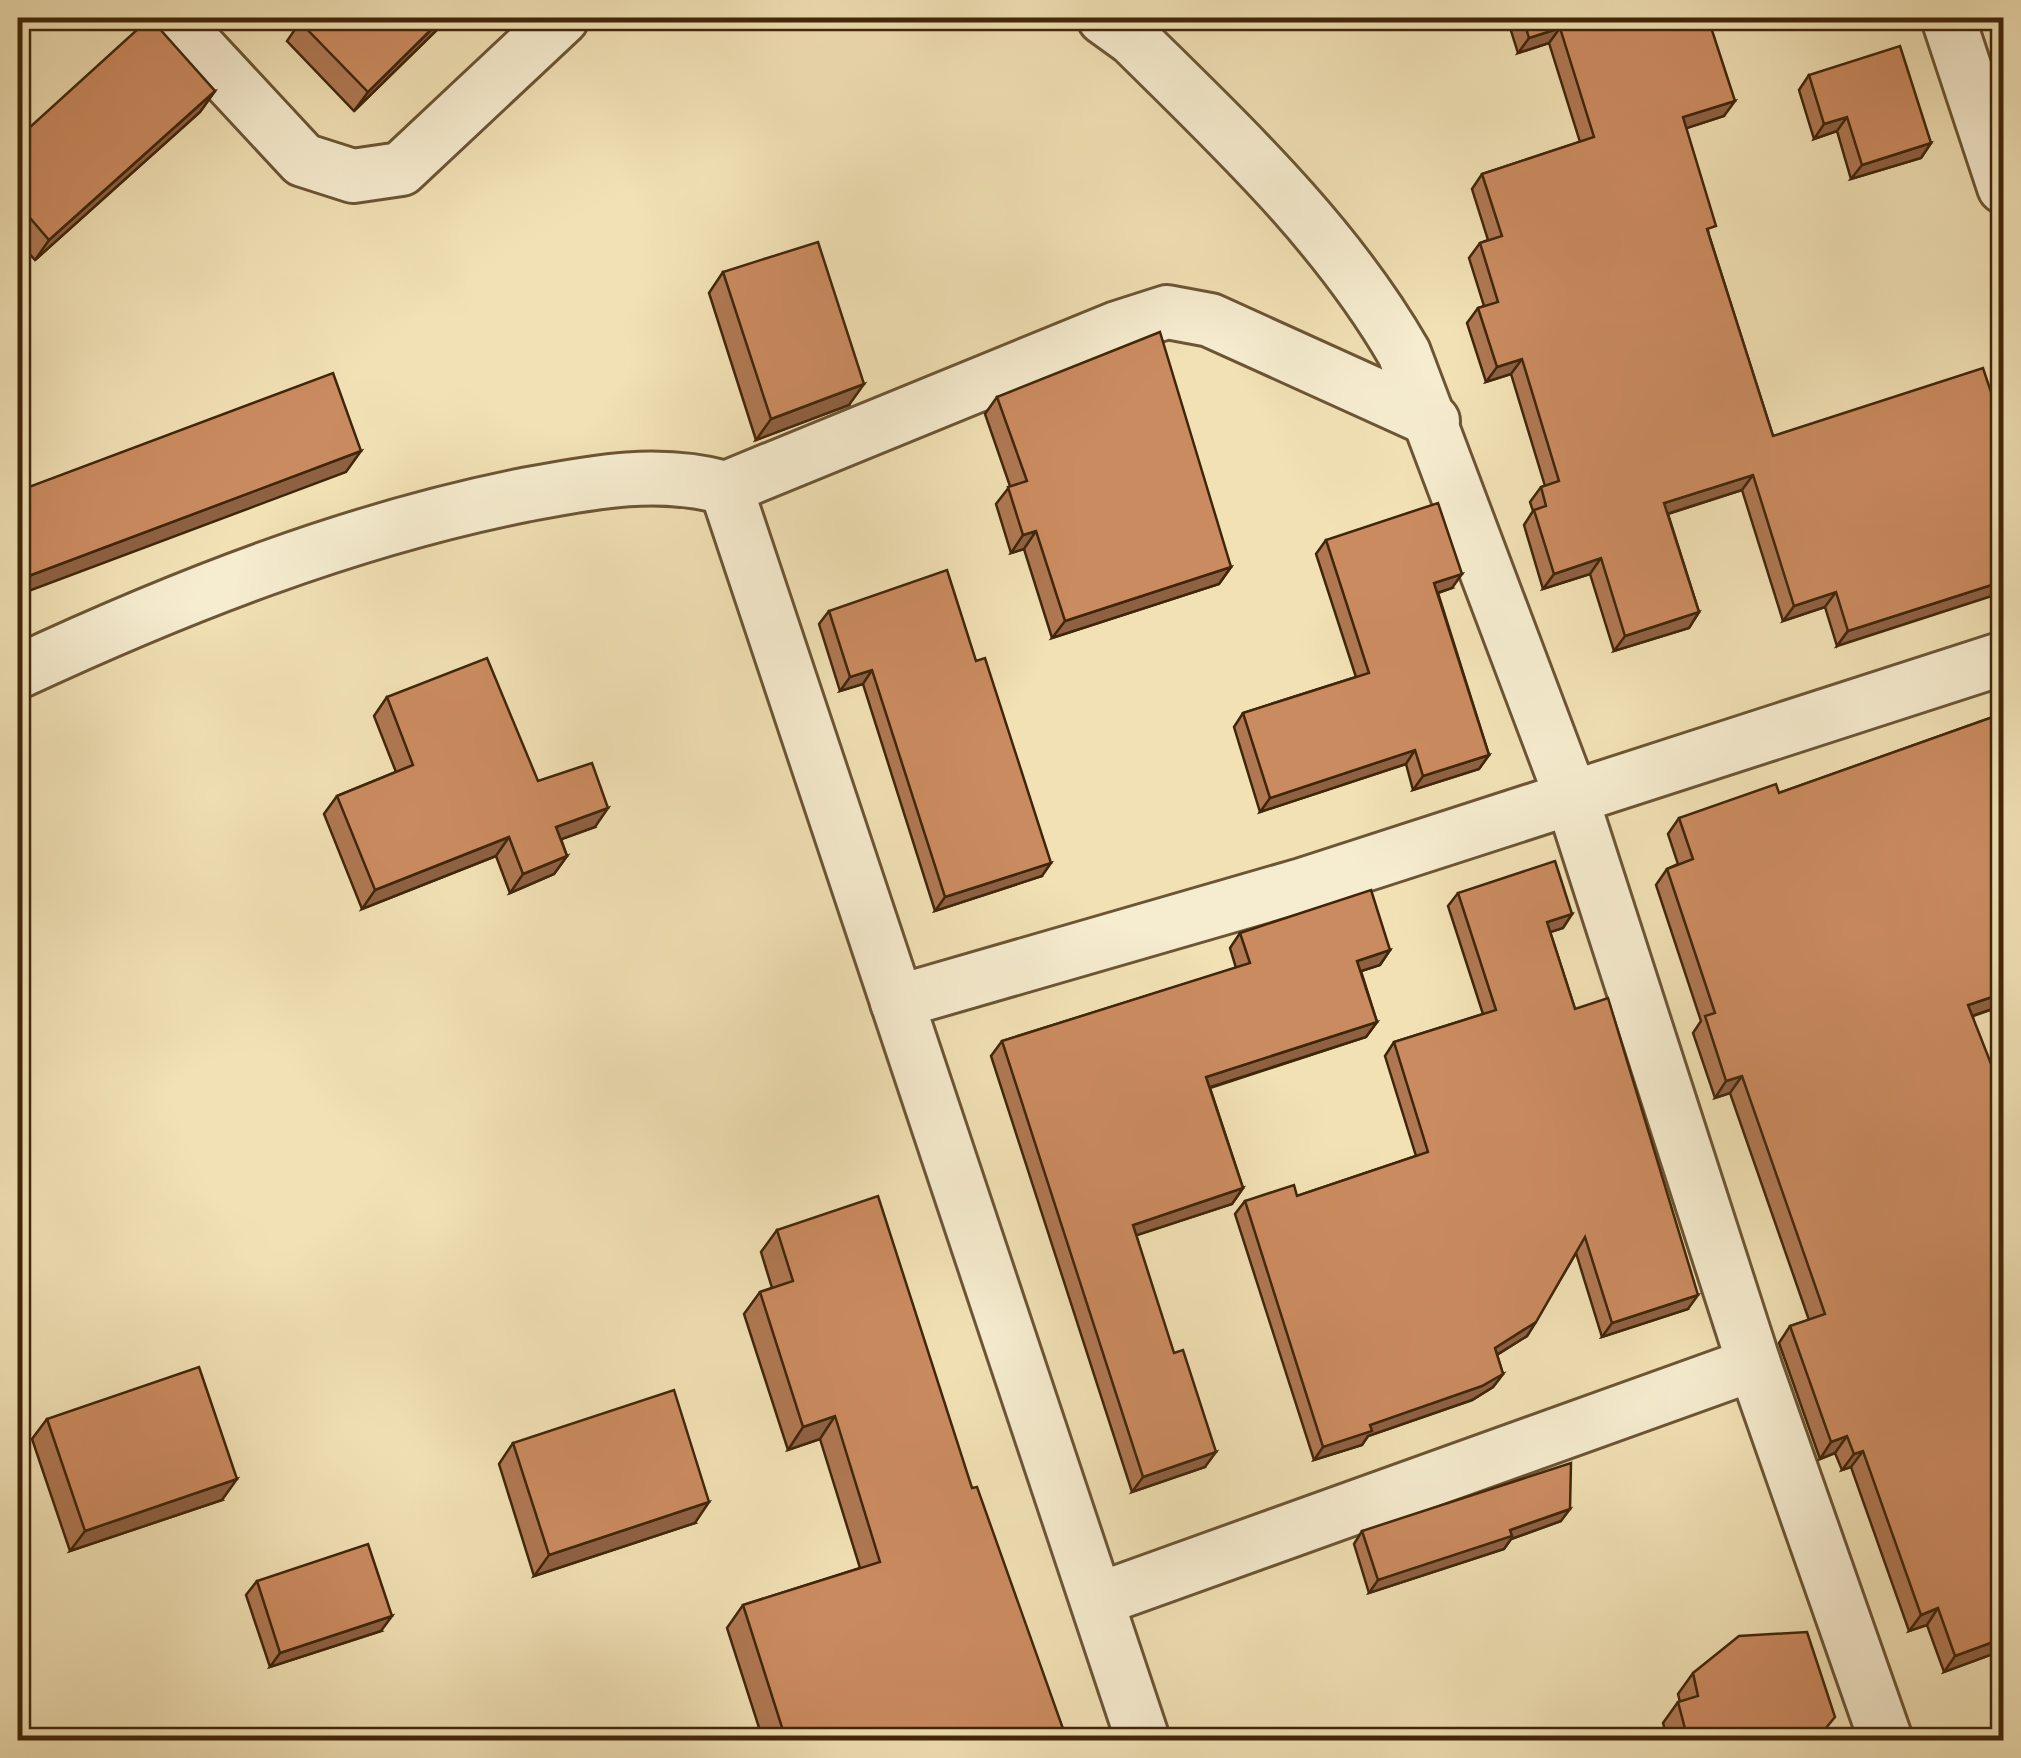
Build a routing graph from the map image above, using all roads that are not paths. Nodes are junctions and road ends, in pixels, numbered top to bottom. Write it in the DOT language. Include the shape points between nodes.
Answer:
graph roads {
  1 [pos="170,18"];
  2 [pos="562,18"];
  3 [pos="1104,18"];
  4 [pos="1948,18"];
  5 [pos="2004,187"];
  6 [pos="1433,421"];
  7 [pos="726,488"];
  8 [pos="2004,658"];
  9 [pos="18,672"];
  10 [pos="1571,796"];
  11 [pos="897,1002"];
  12 [pos="1754,1364"];
  13 [pos="1097,1600"];
  14 [pos="1143,1740"];
  15 [pos="1886,1740"];
  1 -- 2 [label="street" via="303,160 354,176 402,169"];
  3 -- 6 [label="street" via="1203,108 1367,289"];
  4 -- 5 [label="street"];
  6 -- 7 [label="street" via="1225,326 1168,312"];
  6 -- 10 [label="street"];
  7 -- 9 [label="street" via="663,477 596,481 446,511 329,546"];
  7 -- 11 [label="street"];
  8 -- 10 [label="street"];
  10 -- 11 [label="street" via="1302,884"];
  10 -- 12 [label="street"];
  11 -- 13 [label="street"];
  12 -- 13 [label="street"];
  12 -- 15 [label="street"];
  13 -- 14 [label="street"];
}
